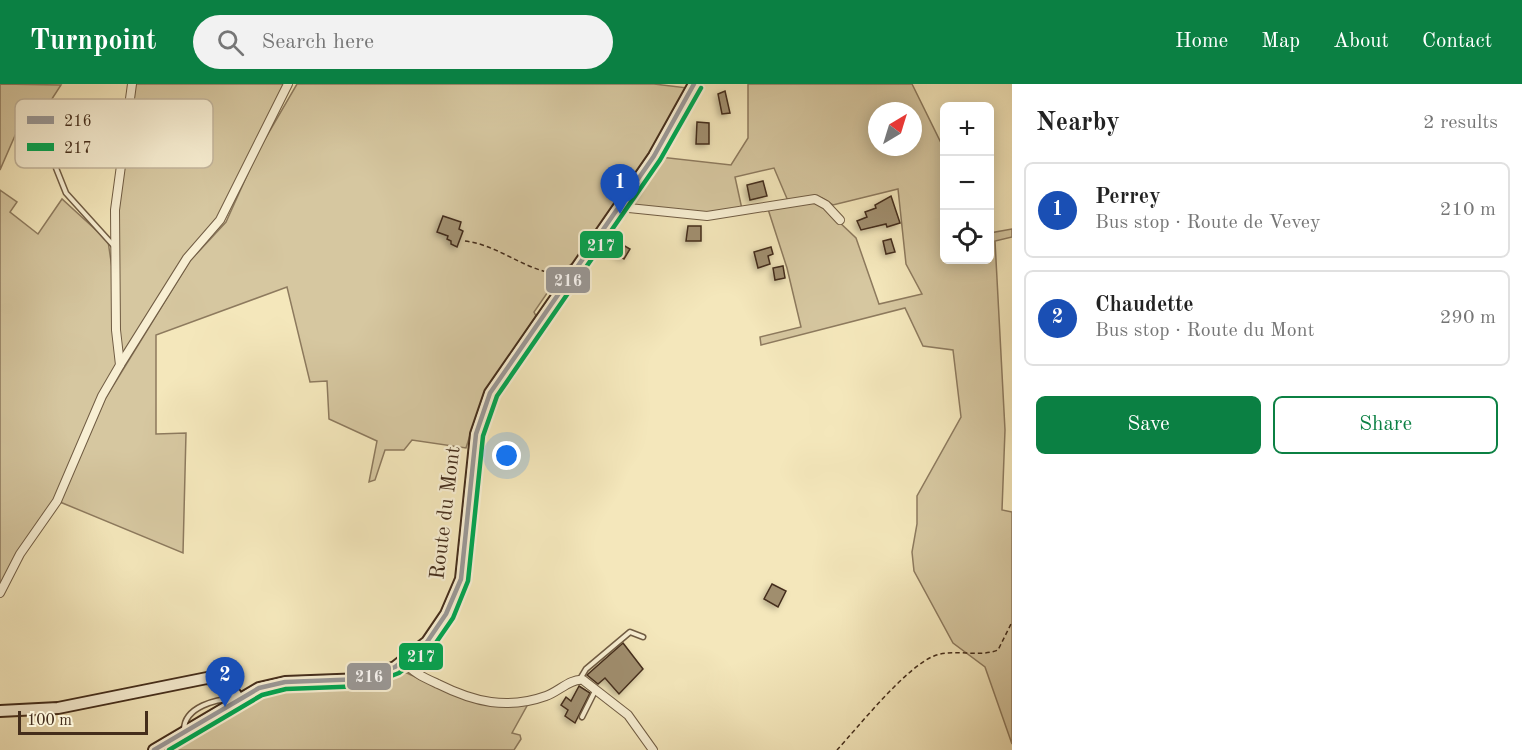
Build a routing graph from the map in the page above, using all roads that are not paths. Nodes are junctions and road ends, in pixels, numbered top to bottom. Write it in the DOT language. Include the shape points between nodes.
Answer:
graph roads {
  1 [pos="132,84"];
  2 [pos="288,84"];
  3 [pos="694,84"];
  4 [pos="130,99"];
  5 [pos="56,168"];
  6 [pos="120,168"];
  7 [pos="619,207"];
  8 [pos="840,220"];
  9 [pos="113,245"];
  10 [pos="120,364"];
  11 [pos="0,593"];
  12 [pos="643,637"];
  13 [pos="404,662"];
  14 [pos="580,679"];
  15 [pos="596,689"];
  16 [pos="239,699"];
  17 [pos="0,711"];
  18 [pos="582,717"];
  19 [pos="154,750"];
  20 [pos="653,750"];
  1 -- 4 [label="street"];
  2 -- 10 [label="street" via="220,220 187,258"];
  3 -- 7 [label="main road, Route du Mont" via="674,125"];
  5 -- 9 [label="lane" via="66,193"];
  6 -- 9 [label="street"];
  7 -- 8 [label="street" via="707,216 815,199"];
  7 -- 13 [label="main road, Route du Mont" via="487,401 476,434 459,586 435,631"];
  9 -- 10 [label="street"];
  10 -- 11 [label="street" via="57,501 20,554"];
  12 -- 14 [label="lane" via="630,632 586,669"];
  13 -- 14 [label="street" via="421,676 490,704 544,697"];
  13 -- 16 [label="main road, Route du Mont" via="363,679 279,683"];
  14 -- 15 [label="street"];
  15 -- 18 [label="lane"];
  15 -- 20 [label="street" via="628,715"];
  16 -- 17 [label="main road" via="226,681 207,678 58,708"];
  16 -- 19 [label="main road, Route du Mont"];
}
